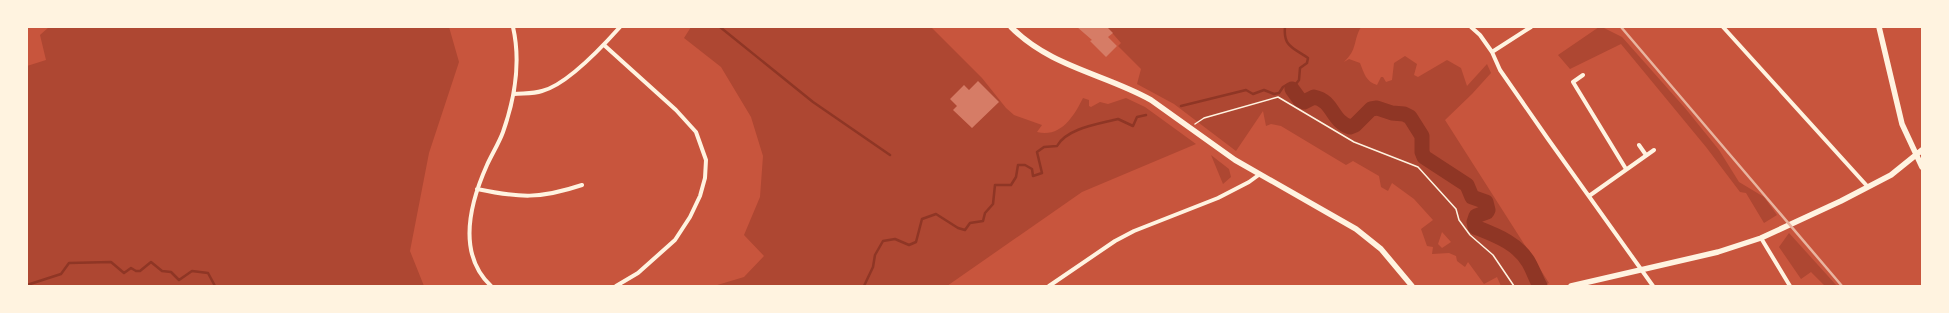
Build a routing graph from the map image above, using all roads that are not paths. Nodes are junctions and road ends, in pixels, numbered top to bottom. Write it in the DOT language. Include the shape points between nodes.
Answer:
graph roads {
  1 [pos="513,27"];
  2 [pos="620,27"];
  3 [pos="1011,27"];
  4 [pos="1471,27"];
  5 [pos="1531,27"];
  6 [pos="1723,27"];
  7 [pos="1879,27"];
  8 [pos="604,45"];
  9 [pos="1492,52"];
  10 [pos="1583,75"];
  11 [pos="514,94"];
  12 [pos="1639,145"];
  13 [pos="1654,150"];
  14 [pos="1922,150"];
  15 [pos="1646,155"];
  16 [pos="1916,156"];
  17 [pos="1922,167"];
  18 [pos="1626,169"];
  19 [pos="1260,174"];
  20 [pos="582,185"];
  21 [pos="1868,187"];
  22 [pos="477,189"];
  23 [pos="1589,196"];
  24 [pos="1761,238"];
  25 [pos="1641,268"];
  26 [pos="491,286"];
  27 [pos="616,286"];
  28 [pos="1049,286"];
  29 [pos="1412,286"];
  30 [pos="1571,286"];
  31 [pos="1653,286"];
  32 [pos="1790,286"];
  1 -- 11 [label="street" via="516,62"];
  2 -- 8 [label="street"];
  3 -- 19 [label="street" via="1050,56 1137,92 1235,160"];
  4 -- 9 [label="street"];
  5 -- 9 [label="street"];
  6 -- 21 [label="street"];
  7 -- 16 [label="street" via="1902,124"];
  8 -- 11 [label="street" via="558,84 542,92"];
  8 -- 27 [label="street" via="676,110 696,132 706,160 700,196 675,240 638,273"];
  9 -- 23 [label="street" via="1500,70"];
  10 -- 18 [label="street" via="1573,82"];
  11 -- 22 [label="street" via="503,133"];
  12 -- 15 [label="street"];
  13 -- 15 [label="street"];
  14 -- 16 [label="street"];
  15 -- 18 [label="street"];
  16 -- 17 [label="street"];
  16 -- 21 [label="street"];
  18 -- 23 [label="street"];
  19 -- 28 [label="street" via="1218,198 1115,241"];
  19 -- 29 [label="street" via="1361,232 1381,249"];
  20 -- 22 [label="street" via="556,193 522,197"];
  21 -- 24 [label="street"];
  22 -- 26 [label="street" via="469,224 469,247 475,265 483,279"];
  23 -- 25 [label="street"];
  24 -- 25 [label="street" via="1718,252"];
  24 -- 32 [label="street"];
  25 -- 30 [label="street"];
  25 -- 31 [label="street"];
}
